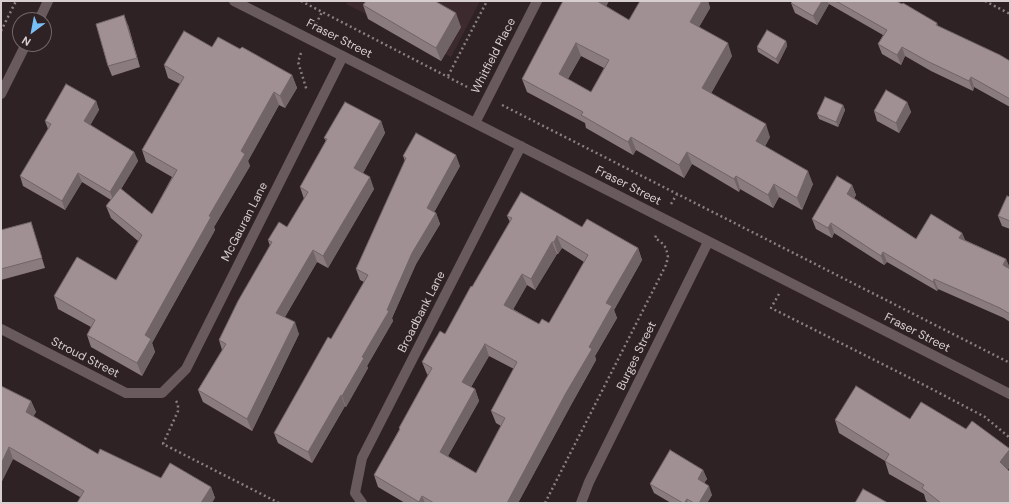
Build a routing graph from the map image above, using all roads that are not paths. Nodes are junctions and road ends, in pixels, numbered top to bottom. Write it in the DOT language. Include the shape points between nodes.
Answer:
graph roads {
  1 [pos="48,1"];
  2 [pos="234,1"];
  3 [pos="536,1"];
  4 [pos="42,12"];
  5 [pos="22,52"];
  6 [pos="343,56"];
  7 [pos="1,94"];
  8 [pos="475,123"];
  9 [pos="521,146"];
  10 [pos="708,242"];
  11 [pos="1,329"];
  12 [pos="162,392"];
  13 [pos="1010,394"];
  14 [pos="589,482"];
  15 [pos="362,503"];
  16 [pos="575,503"];
  17 [pos="581,503"];
  1 -- 4 [label="street"];
  2 -- 6 [label="street, Fraser Street"];
  3 -- 8 [label="street, Whitfield Place"];
  5 -- 7 [label="street"];
  6 -- 8 [label="street, Fraser Street"];
  6 -- 12 [label="street, McGauran Lane" via="186,369"];
  8 -- 9 [label="street, Fraser Street"];
  9 -- 10 [label="street, Fraser Street"];
  9 -- 15 [label="street, Broadbank Lane" via="362,458 354,493"];
  10 -- 13 [label="street, Fraser Street"];
  10 -- 14 [label="street, Burges Street"];
  11 -- 12 [label="street, Stroud Street" via="126,393"];
  14 -- 16 [label="street, Burges Street"];
  14 -- 17 [label="street, Burges Street"];
}
